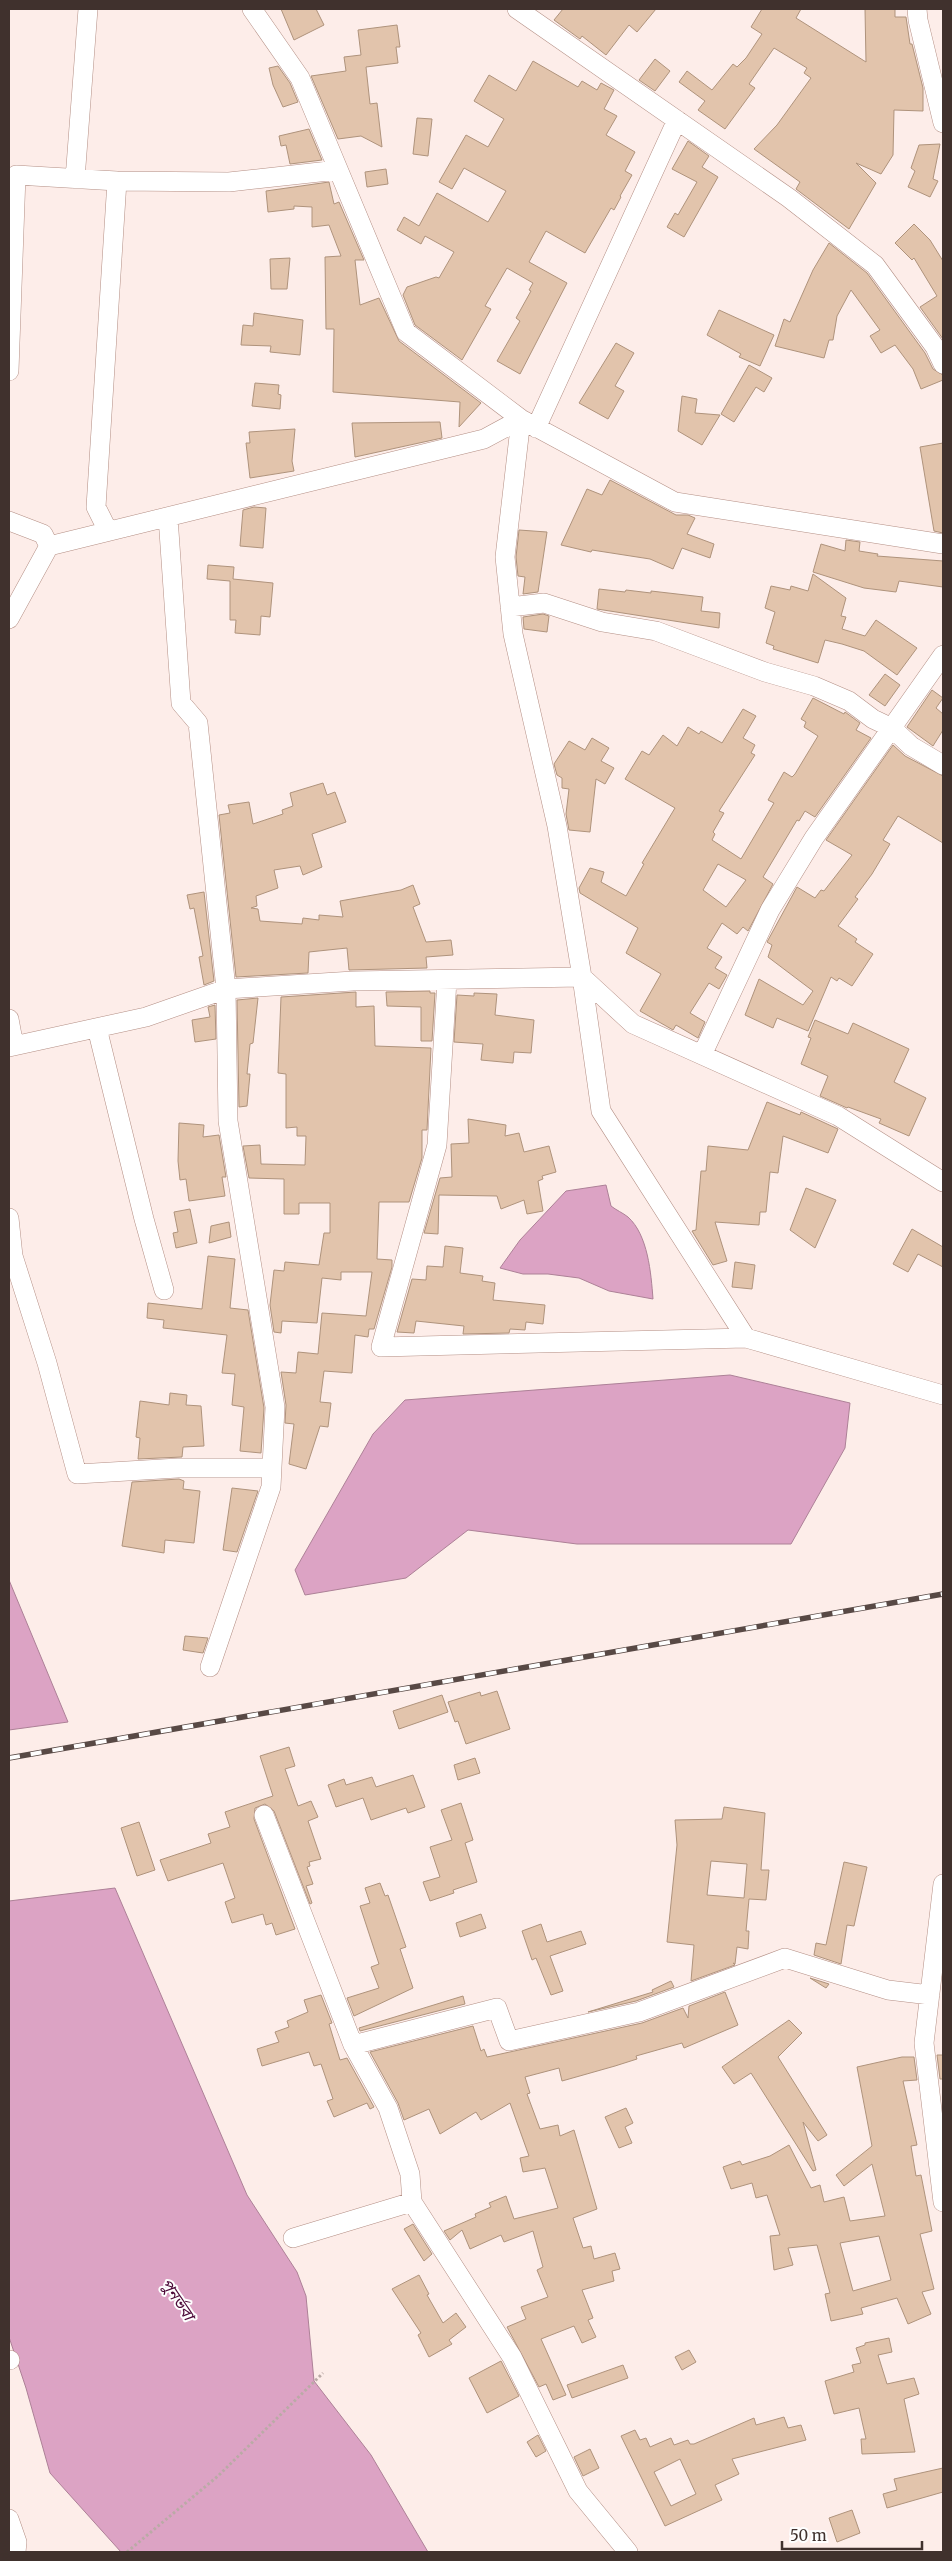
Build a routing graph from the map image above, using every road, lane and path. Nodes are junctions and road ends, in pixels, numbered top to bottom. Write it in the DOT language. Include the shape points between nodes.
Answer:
graph roads {
  1 [pos="88,9"];
  2 [pos="252,9"];
  3 [pos="517,9"];
  4 [pos="917,9"];
  5 [pos="677,120"];
  6 [pos="943,123"];
  7 [pos="338,170"];
  8 [pos="75,179"];
  9 [pos="116,181"];
  10 [pos="943,364"];
  11 [pos="9,371"];
  12 [pos="529,424"];
  13 [pos="168,516"];
  14 [pos="9,521"];
  15 [pos="108,531"];
  16 [pos="943,544"];
  17 [pos="50,546"];
  18 [pos="510,607"];
  19 [pos="9,619"];
  20 [pos="943,655"];
  21 [pos="892,728"];
  22 [pos="943,766"];
  23 [pos="582,977"];
  24 [pos="447,980"];
  25 [pos="226,989"];
  26 [pos="9,1020"];
  27 [pos="97,1028"];
  28 [pos="11,1047"];
  29 [pos="702,1055"];
  30 [pos="943,1182"];
  31 [pos="9,1218"];
  32 [pos="164,1290"];
  33 [pos="746,1338"];
  34 [pos="943,1395"];
  35 [pos="272,1468"];
  36 [pos="210,1667"];
  37 [pos="264,1815"];
  38 [pos="943,1884"];
  39 [pos="930,1995"];
  40 [pos="353,2045"];
  41 [pos="412,2202"];
  42 [pos="943,2202"];
  43 [pos="293,2238"];
  44 [pos="323,2372"];
  45 [pos="9,2519"];
  46 [pos="16,2552"];
  47 [pos="128,2552"];
  48 [pos="628,2552"];
  1 -- 8 [label="street"];
  2 -- 7 [label="street" via="300,78"];
  3 -- 5 [label="street"];
  4 -- 6 [label="street"];
  5 -- 10 [label="street" via="789,198 876,265 935,346"];
  5 -- 12 [label="street"];
  7 -- 9 [label="street" via="229,182"];
  7 -- 12 [label="street" via="406,332"];
  8 -- 9 [label="street"];
  8 -- 11 [label="street" via="16,175"];
  9 -- 15 [label="street" via="96,507"];
  12 -- 13 [label="street" via="484,439"];
  12 -- 16 [label="street" via="675,502"];
  12 -- 18 [label="street" via="505,557"];
  13 -- 15 [label="street"];
  13 -- 25 [label="street" via="181,703 198,723"];
  14 -- 17 [label="street" via="43,534"];
  15 -- 17 [label="street"];
  17 -- 19 [label="street"];
  18 -- 21 [label="street" via="544,603 602,622 656,631 849,700 873,719"];
  18 -- 23 [label="street" via="526,697 557,826"];
  20 -- 21 [label="street"];
  21 -- 22 [label="street" via="911,746"];
  21 -- 29 [label="street" via="814,838 770,910"];
  23 -- 24 [label="street"];
  23 -- 29 [label="street" via="633,1024"];
  23 -- 33 [label="street" via="601,1111"];
  24 -- 25 [label="street" via="352,981"];
  24 -- 33 [label="street" via="437,1145 381,1347"];
  25 -- 27 [label="street" via="146,1017"];
  25 -- 35 [label="street" via="228,1121 275,1407"];
  26 -- 28 [label="street"];
  27 -- 28 [label="street"];
  27 -- 32 [label="street"];
  29 -- 30 [label="street" via="838,1116"];
  31 -- 35 [label="street" via="12,1256 47,1364 77,1474 178,1468"];
  33 -- 34 [label="street"];
  35 -- 36 [label="street" via="271,1487"];
  37 -- 40 [label="street"];
  38 -- 39 [label="street"];
  39 -- 40 [label="street" via="888,1990 785,1958 639,2012 509,2041 497,2008"];
  39 -- 42 [label="street" via="924,2043"];
  40 -- 41 [label="street" via="388,2108 410,2174"];
  41 -- 43 [label="street"];
  41 -- 48 [label="street" via="512,2357 578,2491"];
  44 -- 47 [label="path" via="218,2476"];
  45 -- 46 [label="street" via="17,2542"];
}
